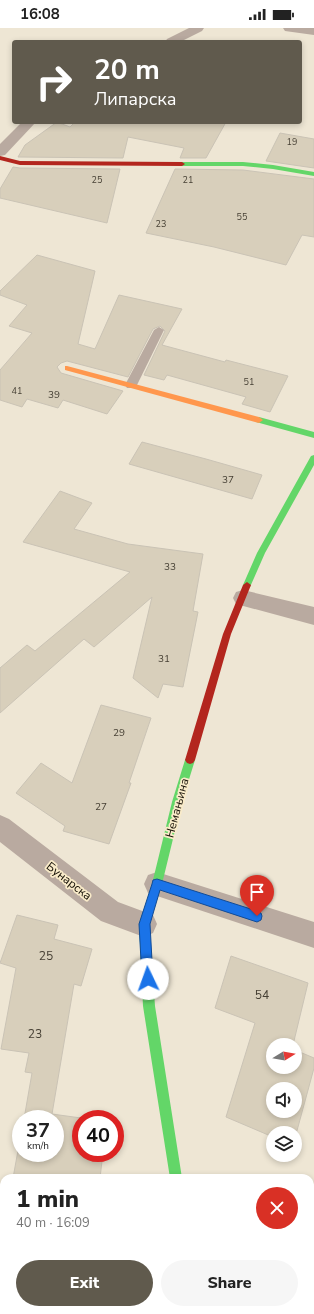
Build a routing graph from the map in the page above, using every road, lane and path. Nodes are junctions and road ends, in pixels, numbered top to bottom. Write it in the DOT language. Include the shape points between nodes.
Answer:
graph roads {
  1 [pos="198,28"];
  2 [pos="289,28"];
  3 [pos="314,31"];
  4 [pos="175,40"];
  5 [pos="27,124"];
  6 [pos="0,152"];
  7 [pos="0,158"];
  8 [pos="314,174"];
  9 [pos="159,330"];
  10 [pos="67,368"];
  11 [pos="131,385"];
  12 [pos="314,435"];
  13 [pos="314,458"];
  14 [pos="243,598"];
  15 [pos="314,616"];
  16 [pos="0,827"];
  17 [pos="157,884"];
  18 [pos="144,924"];
  19 [pos="314,935"];
  20 [pos="175,1174"];
  1 -- 4 [label="street"];
  2 -- 3 [label="street"];
  5 -- 6 [label="street"];
  7 -- 8 [label="street" via="28,163 243,164 273,166"];
  9 -- 11 [label="lane"];
  10 -- 11 [label="street"];
  11 -- 12 [label="street"];
  13 -- 14 [label="street, Немањина" via="261,553"];
  14 -- 15 [label="street"];
  14 -- 17 [label="street, Немањина" via="220,657 177,802"];
  16 -- 18 [label="street, Бунарска" via="110,912"];
  17 -- 18 [label="street, Немањина"];
  17 -- 19 [label="street"];
  18 -- 20 [label="street, Немањина" via="149,1006"];
}
